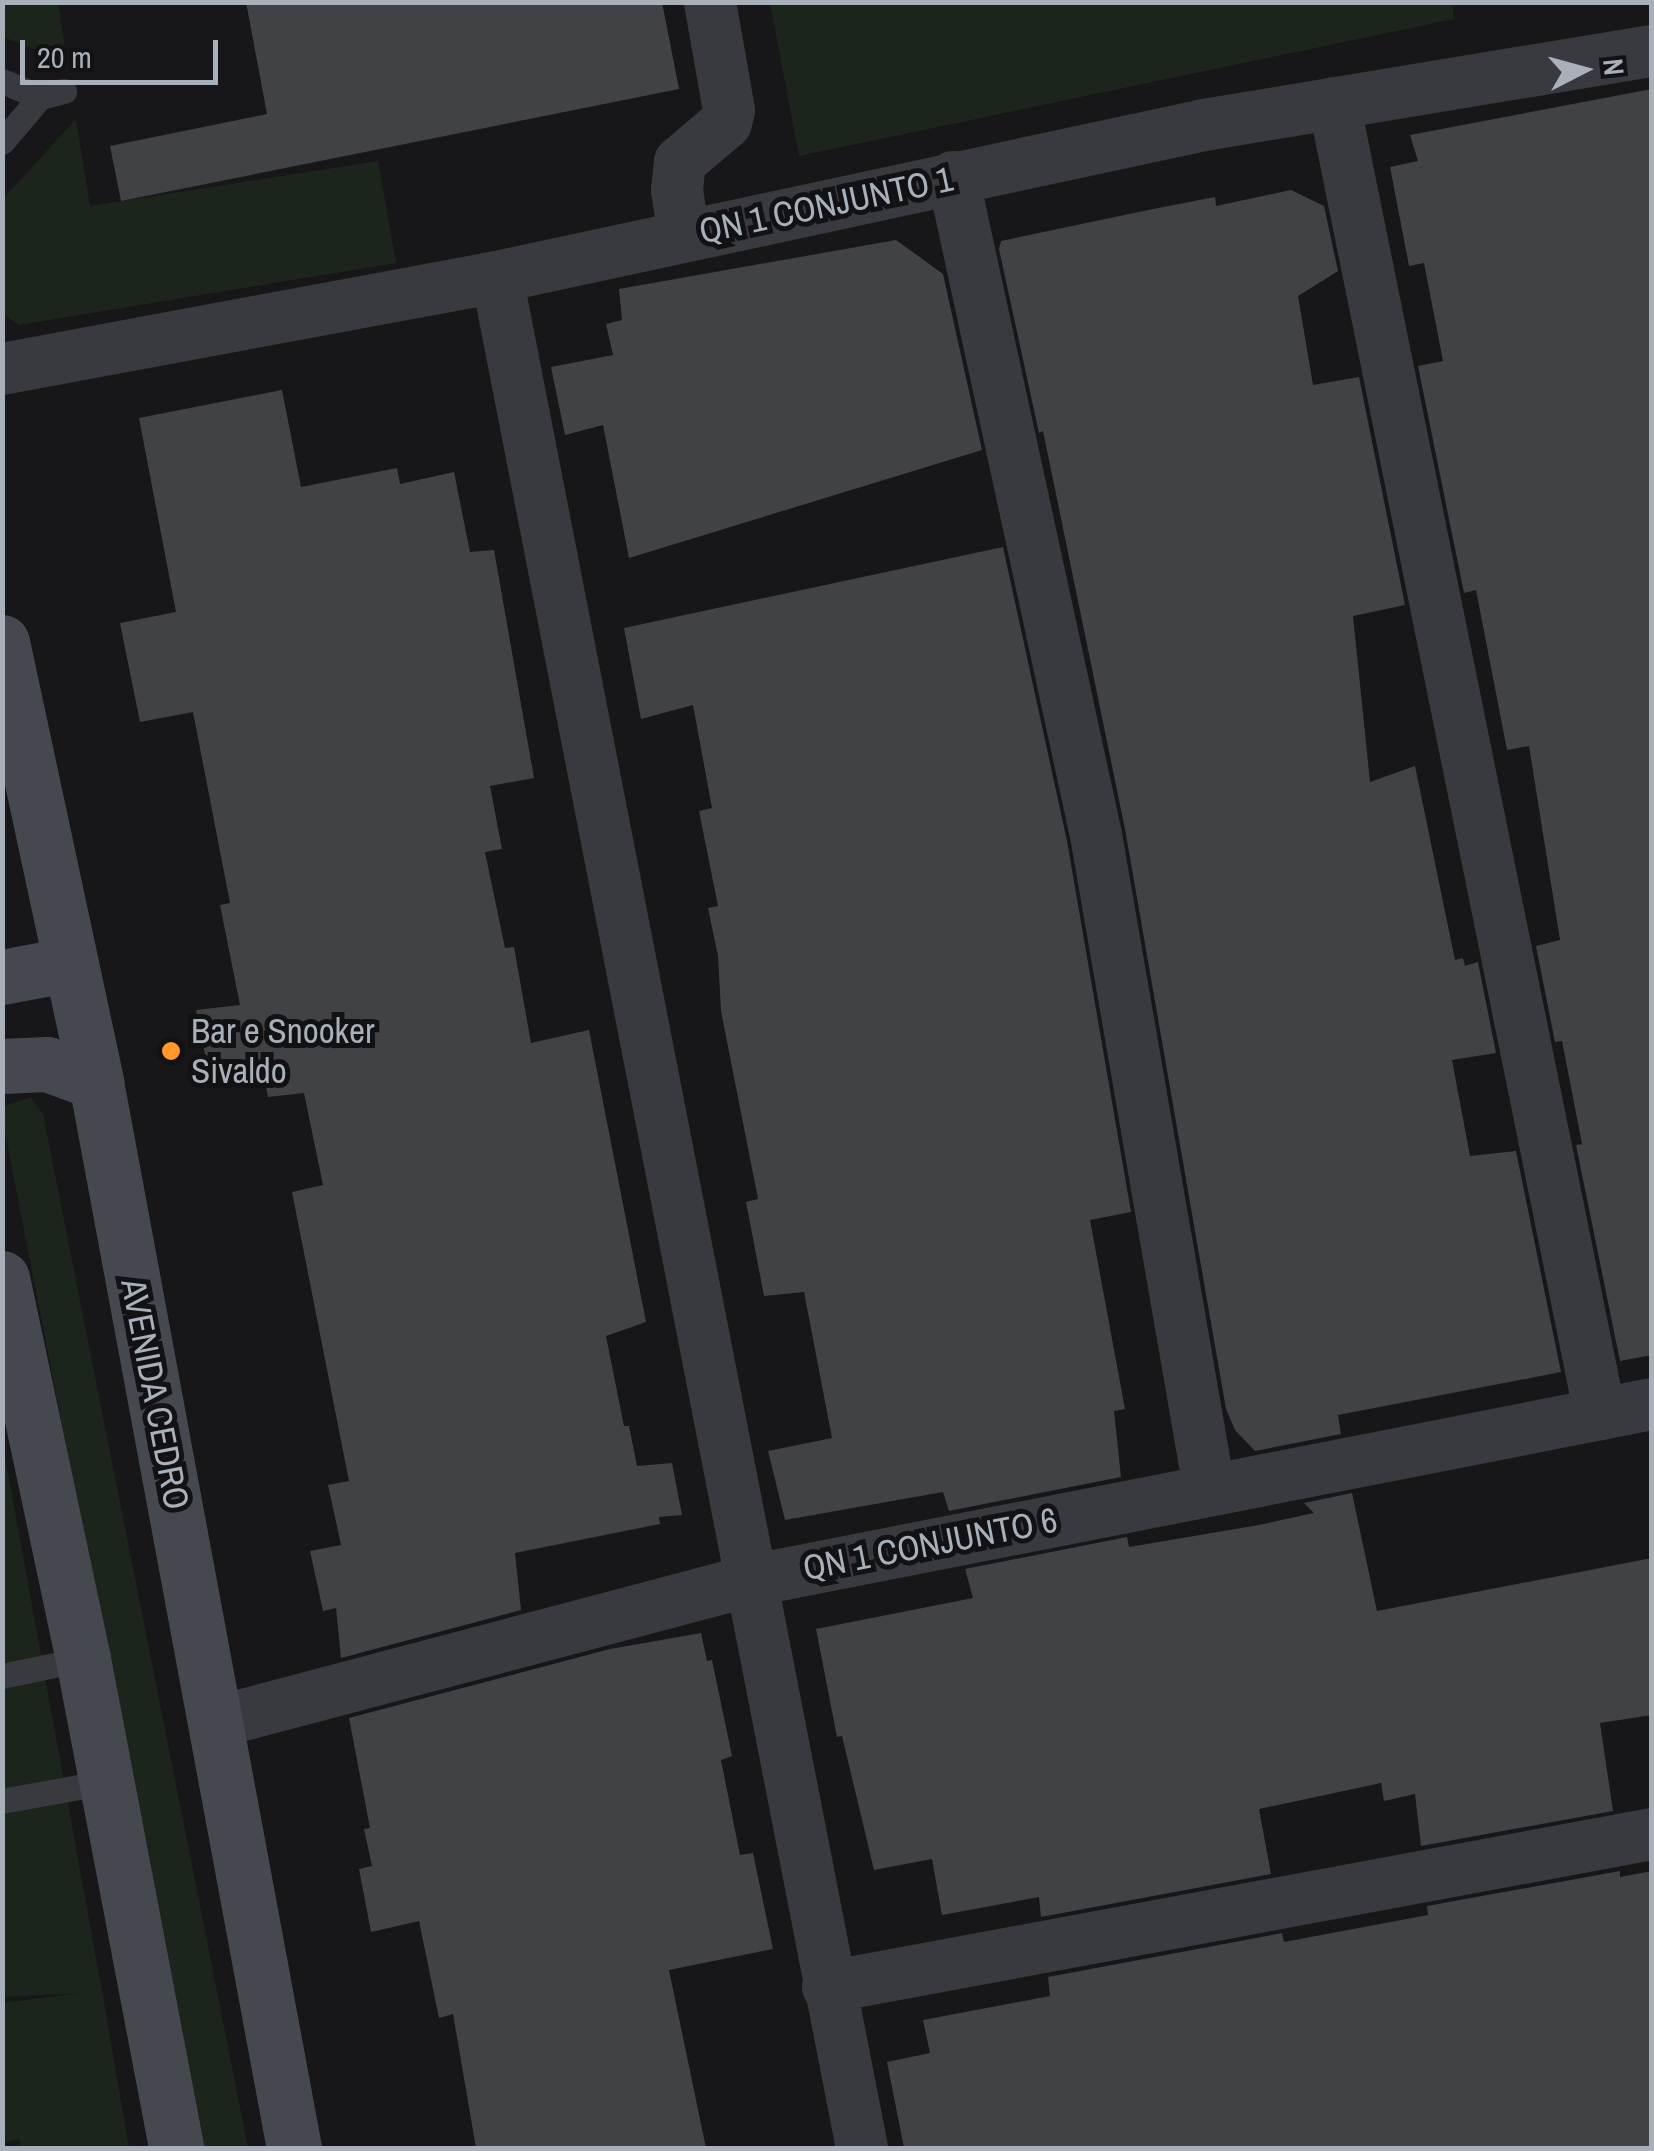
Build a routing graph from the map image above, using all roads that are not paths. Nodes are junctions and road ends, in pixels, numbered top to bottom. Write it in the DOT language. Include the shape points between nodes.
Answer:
graph roads {
  1 [pos="710,2"];
  2 [pos="1652,51"];
  3 [pos="2,81"];
  4 [pos="1334,103"];
  5 [pos="2,142"];
  6 [pos="953,177"];
  7 [pos="684,236"];
  8 [pos="497,277"];
  9 [pos="2,369"];
  10 [pos="2,642"];
  11 [pos="70,964"];
  12 [pos="2,977"];
  13 [pos="2,1066"];
  14 [pos="96,1082"];
  15 [pos="2,1278"];
  16 [pos="1652,1404"];
  17 [pos="1600,1414"];
  18 [pos="1209,1488"];
  19 [pos="750,1581"];
  20 [pos="84,1660"];
  21 [pos="2,1676"];
  22 [pos="217,1722"];
  23 [pos="106,1782"];
  24 [pos="2,1801"];
  25 [pos="1652,1834"];
  26 [pos="828,1988"];
  27 [pos="176,2148"];
  28 [pos="294,2148"];
  29 [pos="862,2148"];
  1 -- 7 [label="street" via="728,110 726,124 680,162"];
  2 -- 4 [label="street, QN 1 CONJUNTO 1"];
  3 -- 5 [label="lane" via="52,94"];
  4 -- 6 [label="street, QN 1 CONJUNTO 1"];
  4 -- 17 [label="street"];
  6 -- 7 [label="street, QN 1 CONJUNTO 1"];
  6 -- 18 [label="street" via="1096,834"];
  7 -- 8 [label="street, QN 1 CONJUNTO 1"];
  8 -- 9 [label="street, QN 1 CONJUNTO 1"];
  8 -- 19 [label="street"];
  10 -- 11 [label="street, AVENIDA CEDRO"];
  11 -- 12 [label="street"];
  11 -- 14 [label="street, AVENIDA CEDRO"];
  13 -- 14 [label="street" via="47,1064"];
  14 -- 22 [label="street, AVENIDA CEDRO"];
  15 -- 20 [label="street"];
  16 -- 17 [label="street, QN 1 CONJUNTO 6"];
  17 -- 18 [label="street, QN 1 CONJUNTO 6"];
  18 -- 19 [label="street, QN 1 CONJUNTO 6"];
  19 -- 22 [label="street, QN 1 CONJUNTO 6"];
  19 -- 26 [label="street"];
  20 -- 21 [label="lane"];
  20 -- 23 [label="street"];
  22 -- 28 [label="street, AVENIDA CEDRO"];
  23 -- 24 [label="lane"];
  23 -- 27 [label="street"];
  25 -- 26 [label="street"];
  26 -- 29 [label="street"];
}
